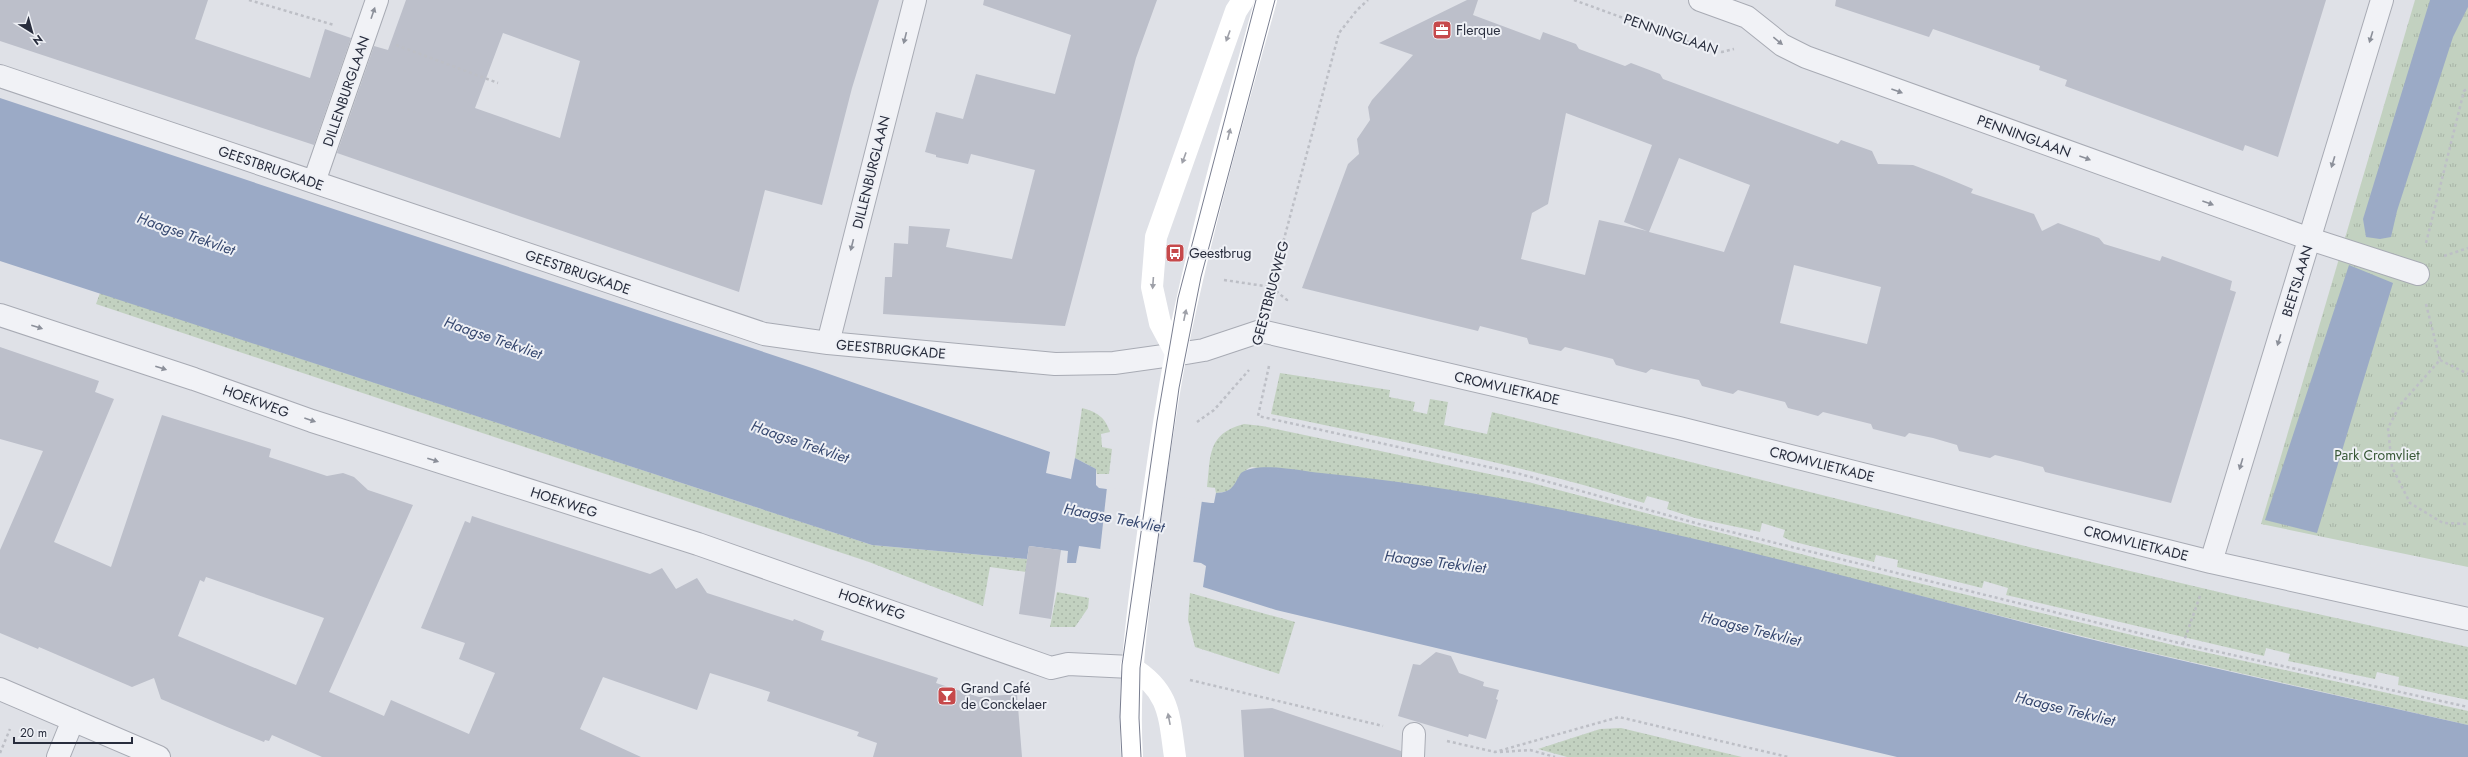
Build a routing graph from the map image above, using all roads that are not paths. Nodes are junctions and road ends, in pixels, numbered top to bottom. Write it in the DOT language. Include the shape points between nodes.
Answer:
graph roads {
  1 [pos="377,0"];
  2 [pos="915,0"];
  3 [pos="1243,0"];
  4 [pos="1266,0"];
  5 [pos="1700,0"];
  6 [pos="2382,0"];
  7 [pos="1750,8"];
  8 [pos="0,76"];
  9 [pos="314,182"];
  10 [pos="2310,239"];
  11 [pos="2418,274"];
  12 [pos="0,315"];
  13 [pos="828,344"];
  14 [pos="1176,353"];
  15 [pos="2211,562"];
  16 [pos="2468,619"];
  17 [pos="1131,667"];
  18 [pos="0,689"];
  19 [pos="73,720"];
  20 [pos="1414,734"];
  21 [pos="58,757"];
  22 [pos="159,757"];
  23 [pos="1132,757"];
  24 [pos="1175,757"];
  25 [pos="1413,757"];
  9 -- 1 [label="street, DILLENBURGLAAN, one-way"];
  2 -- 13 [label="street, DILLENBURGLAAN, one-way"];
  3 -- 14 [label="street, one-way" via="1236,11 1156,237 1152,287 1160,323"];
  14 -- 4 [label="street, one-way" via="1232,123"];
  5 -- 7 [label="street, PENNINGLAAN"];
  6 -- 10 [label="street, BEETSLAAN, one-way"];
  7 -- 10 [label="street, PENNINGLAAN, one-way" via="1790,50 1806,58"];
  8 -- 9 [label="street, GEESTBRUGKADE"];
  9 -- 13 [label="street, GEESTBRUGKADE" via="764,334"];
  10 -- 11 [label="street, PENNINGLAAN"];
  10 -- 15 [label="street, BEETSLAAN, one-way"];
  12 -- 17 [label="street, HOEKWEG, one-way" via="320,424 698,544 1051,668 1068,664"];
  13 -- 14 [label="street, GEESTBRUGKADE" via="1056,364 1114,363"];
  14 -- 15 [label="street, CROMVLIETKADE" via="1204,350 1260,331 1679,428"];
  14 -- 17 [label="street" via="1141,583"];
  15 -- 16 [label="street, CROMVLIETKADE"];
  17 -- 23 [label="street" via="1129,718"];
  24 -- 17 [label="street, one-way" via="1169,715 1162,694 1153,683"];
  18 -- 19 [label="street"];
  19 -- 21 [label="street"];
  19 -- 22 [label="street"];
  20 -- 25 [label="street"];
}
